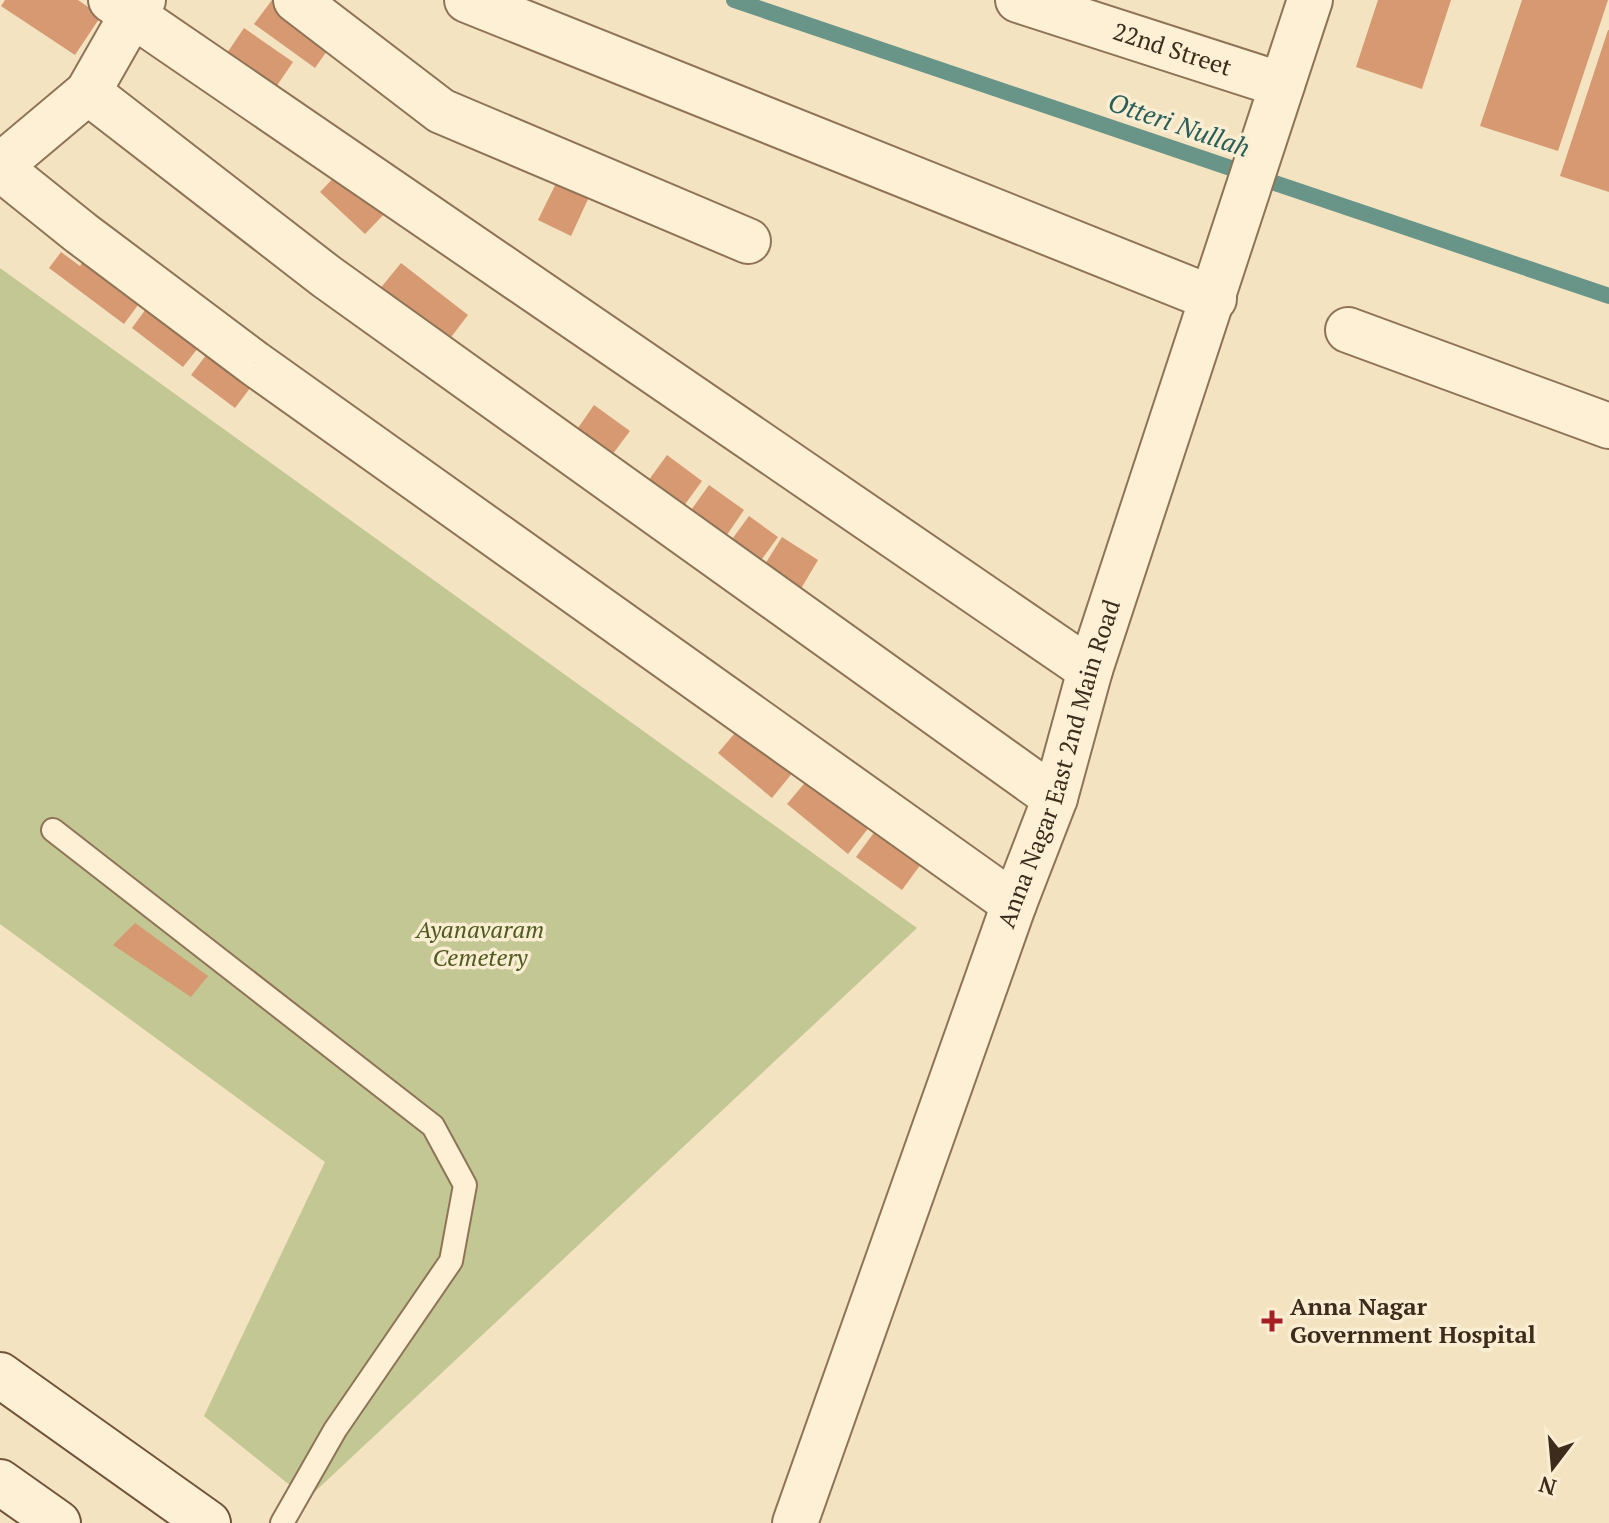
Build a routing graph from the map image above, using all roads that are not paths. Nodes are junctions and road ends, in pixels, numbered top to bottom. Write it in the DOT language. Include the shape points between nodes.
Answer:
graph roads {
  1 [pos="296,0"];
  2 [pos="467,0"];
  3 [pos="1018,0"];
  4 [pos="1310,0"];
  5 [pos="129,4"];
  6 [pos="1282,85"];
  7 [pos="88,92"];
  8 [pos="0,167"];
  9 [pos="748,241"];
  10 [pos="1214,299"];
  11 [pos="1348,330"];
  12 [pos="1609,426"];
  13 [pos="1090,670"];
  14 [pos="1055,798"];
  15 [pos="53,830"];
  16 [pos="1014,904"];
  17 [pos="0,1375"];
  18 [pos="0,1482"];
  19 [pos="58,1523"];
  20 [pos="208,1523"];
  21 [pos="282,1523"];
  22 [pos="795,1523"];
  1 -- 9 [label="street" via="441,111"];
  2 -- 10 [label="street"];
  3 -- 6 [label="street, 22nd Street"];
  4 -- 6 [label="street, Anna Nagar East 2nd Main Road"];
  5 -- 7 [label="street"];
  5 -- 13 [label="street"];
  6 -- 10 [label="street, Anna Nagar East 2nd Main Road"];
  7 -- 8 [label="street"];
  7 -- 14 [label="street" via="339,286"];
  8 -- 16 [label="street" via="254,363"];
  10 -- 13 [label="street, Anna Nagar East 2nd Main Road"];
  11 -- 12 [label="street"];
  13 -- 14 [label="street, Anna Nagar East 2nd Main Road"];
  14 -- 16 [label="street, Anna Nagar East 2nd Main Road"];
  15 -- 21 [label="lane" via="433,1126 465,1185 451,1261 335,1430"];
  16 -- 22 [label="street, Anna Nagar East 2nd Main Road"];
  17 -- 20 [label="street"];
  18 -- 19 [label="street"];
}
